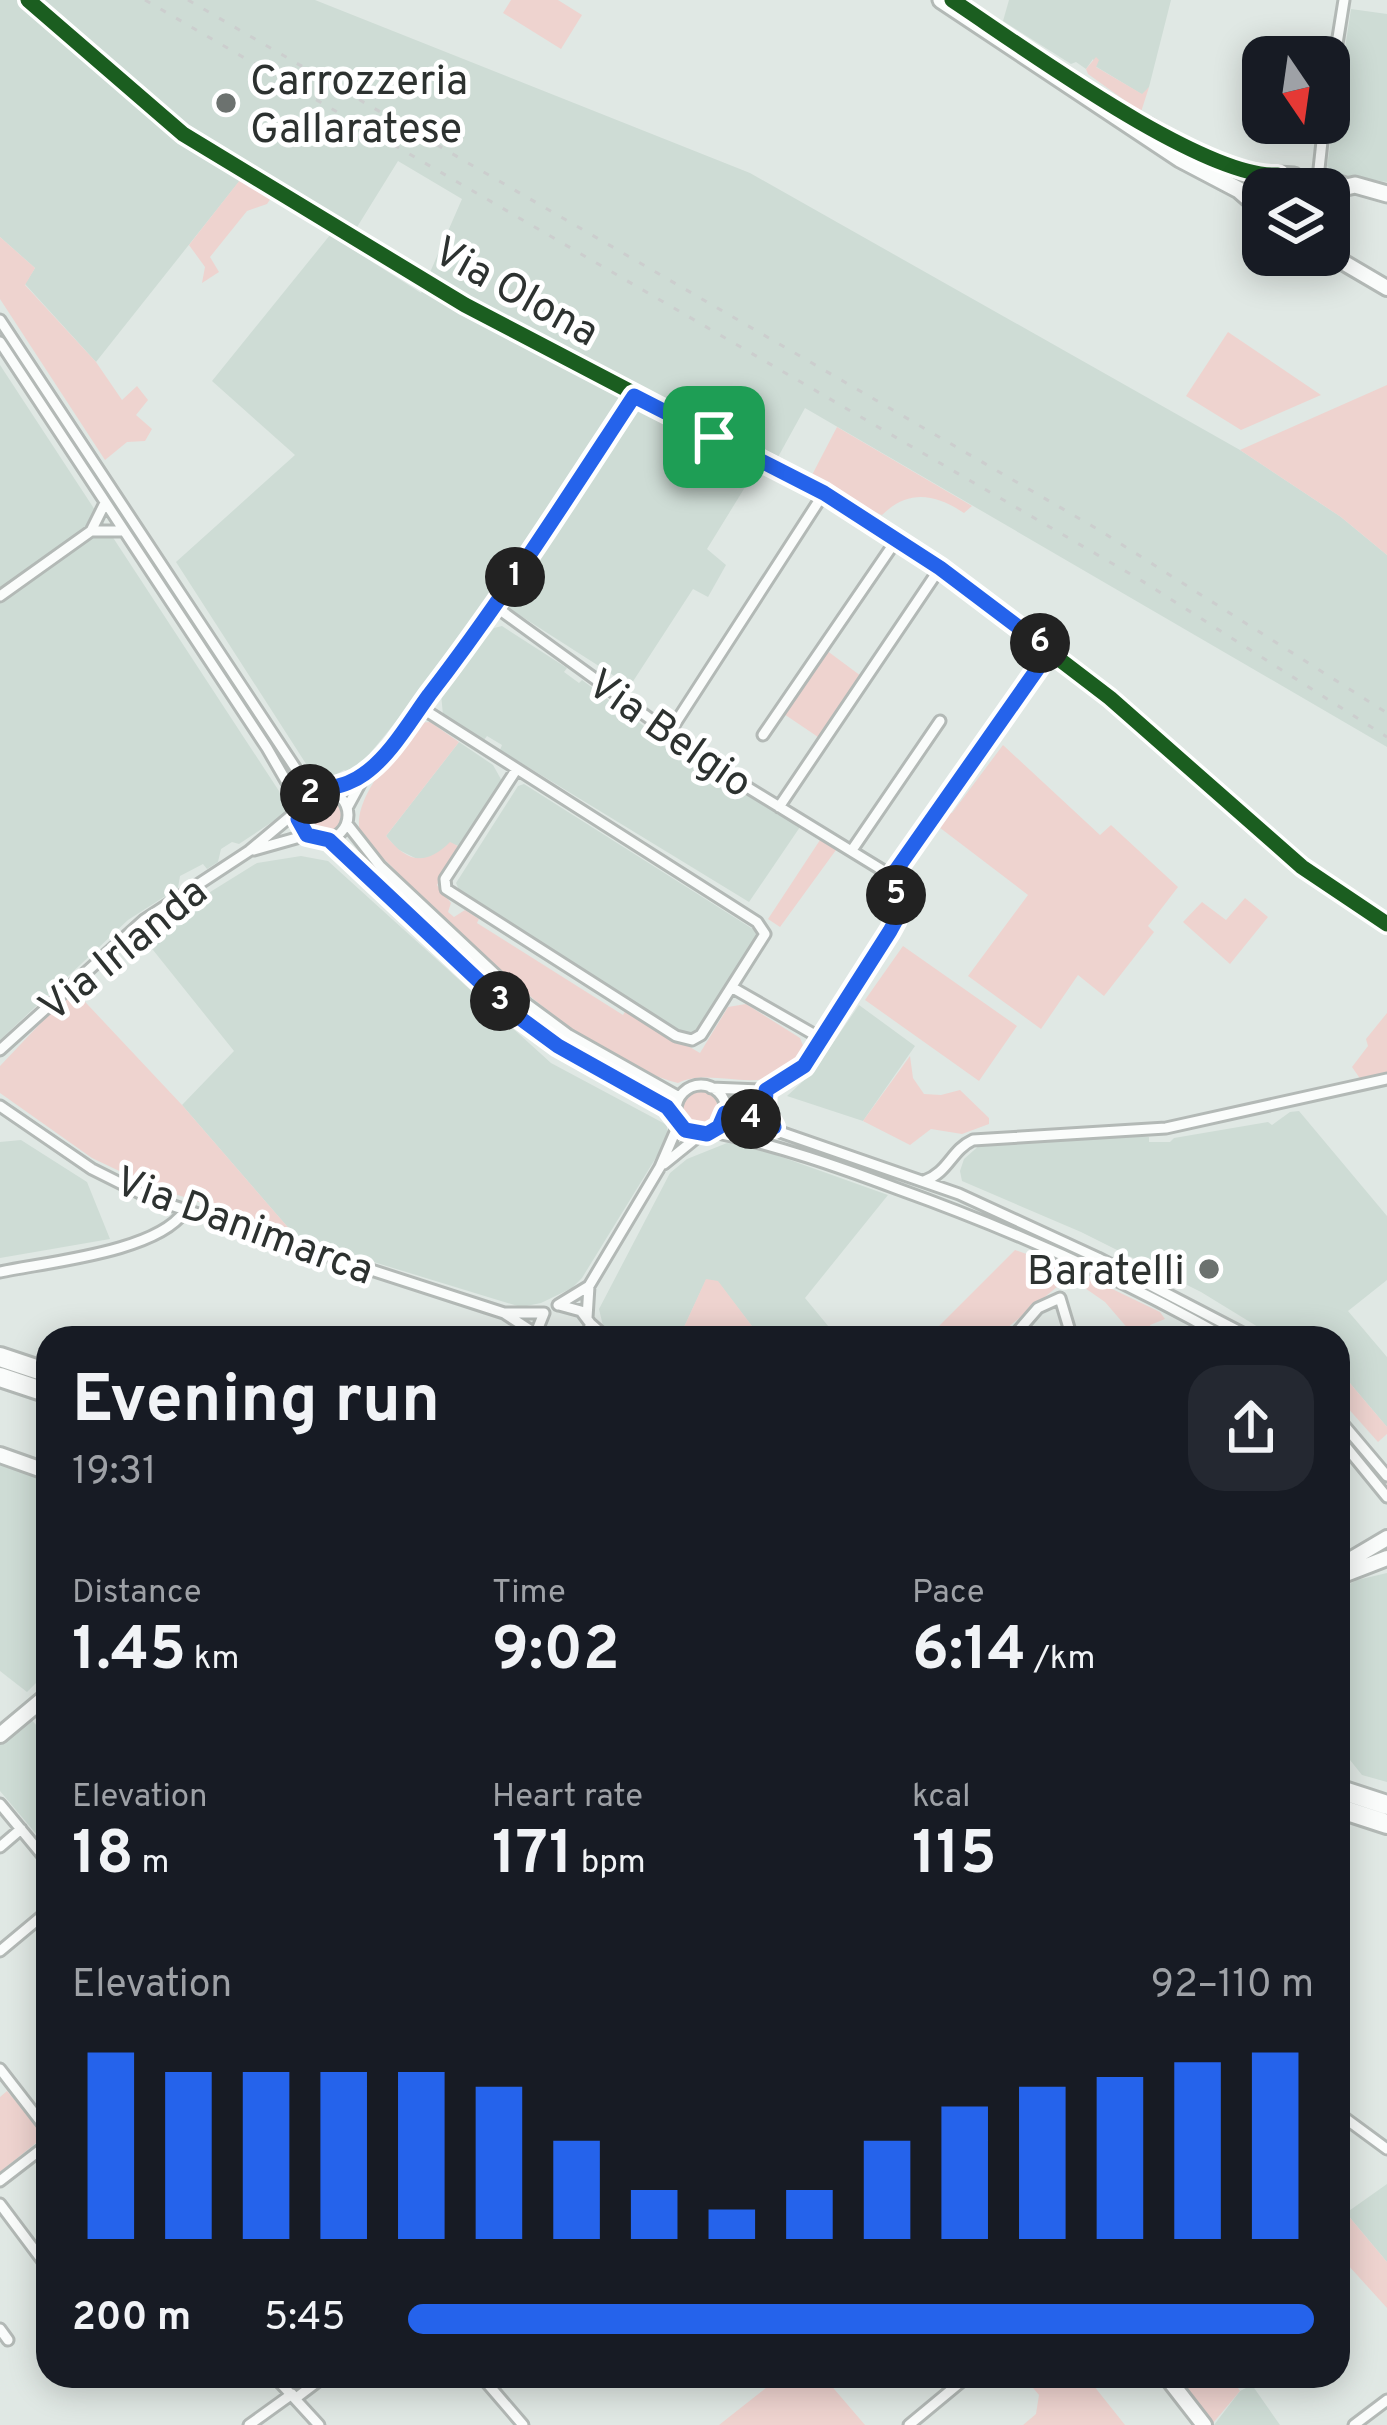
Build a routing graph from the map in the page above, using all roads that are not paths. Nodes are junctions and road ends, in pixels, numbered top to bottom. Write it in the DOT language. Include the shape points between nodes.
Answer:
graph roads {
  1 [pos="28,0"];
  2 [pos="941,0"];
  3 [pos="952,0"];
  4 [pos="1345,0"];
  5 [pos="1339,36"];
  6 [pos="1322,144"];
  7 [pos="1319,165"];
  8 [pos="1318,168"];
  9 [pos="1242,170"];
  10 [pos="1354,185"];
  11 [pos="1350,186"];
  12 [pos="1242,192"];
  13 [pos="1350,198"];
  14 [pos="1350,265"];
  15 [pos="1387,288"];
  16 [pos="0,320"];
  17 [pos="0,342"];
  18 [pos="634,396"];
  19 [pos="824,493"];
  20 [pos="105,503"];
  21 [pos="91,531"];
  22 [pos="124,531"];
  23 [pos="897,539"];
  24 [pos="940,568"];
  25 [pos="0,596"];
  26 [pos="496,607"];
  27 [pos="1050,651"];
  28 [pos="420,707"];
  29 [pos="940,721"];
  30 [pos="669,734"];
  31 [pos="763,735"];
  32 [pos="516,770"];
  33 [pos="366,773"];
  34 [pos="324,791"];
  35 [pos="779,807"];
  36 [pos="299,808"];
  37 [pos="347,808"];
  38 [pos="347,824"];
  39 [pos="307,835"];
  40 [pos="329,840"];
  41 [pos="852,850"];
  42 [pos="248,851"];
  43 [pos="892,876"];
  44 [pos="1387,924"];
  45 [pos="733,988"];
  46 [pos="823,1040"];
  47 [pos="0,1050"];
  48 [pos="1387,1079"];
  49 [pos="710,1088"];
  50 [pos="766,1090"];
  51 [pos="680,1097"];
  52 [pos="0,1106"];
  53 [pos="725,1109"];
  54 [pos="677,1119"];
  55 [pos="774,1127"];
  56 [pos="713,1132"];
  57 [pos="700,1135"];
  58 [pos="950,1165"];
  59 [pos="660,1167"];
  60 [pos="923,1181"];
  61 [pos="959,1194"];
  62 [pos="184,1212"];
  63 [pos="0,1272"];
  64 [pos="589,1286"];
  65 [pos="558,1305"];
  66 [pos="504,1313"];
  67 [pos="544,1313"];
  68 [pos="589,1321"];
  69 [pos="523,1326"];
  70 [pos="541,1326"];
  71 [pos="589,1326"];
  72 [pos="594,1326"];
  73 [pos="1022,1326"];
  74 [pos="1068,1326"];
  75 [pos="1203,1326"];
  76 [pos="1229,1326"];
  77 [pos="0,1357"];
  78 [pos="36,1369"];
  79 [pos="0,1377"];
  80 [pos="36,1389"];
  81 [pos="1350,1432"];
  82 [pos="1350,1452"];
  83 [pos="0,1455"];
  84 [pos="36,1468"];
  85 [pos="1387,1475"];
  86 [pos="1387,1497"];
  87 [pos="1387,1538"];
  88 [pos="1387,1558"];
  89 [pos="1350,1560"];
  90 [pos="1350,1572"];
  91 [pos="36,1705"];
  92 [pos="0,1735"];
  93 [pos="1350,1793"];
  94 [pos="0,1804"];
  95 [pos="1387,1805"];
  96 [pos="1350,1812"];
  97 [pos="1387,1824"];
  98 [pos="21,1829"];
  99 [pos="0,1847"];
  100 [pos="36,1847"];
  101 [pos="36,1920"];
  102 [pos="0,1951"];
  103 [pos="0,2069"];
  104 [pos="36,2116"];
  105 [pos="1350,2122"];
  106 [pos="1387,2150"];
  107 [pos="36,2153"];
  108 [pos="0,2181"];
  109 [pos="0,2204"];
  110 [pos="36,2252"];
  111 [pos="0,2329"];
  112 [pos="8,2340"];
  113 [pos="286,2388"];
  114 [pos="306,2388"];
  115 [pos="491,2388"];
  116 [pos="954,2388"];
  117 [pos="1175,2388"];
  118 [pos="294,2396"];
  119 [pos="1387,2400"];
  120 [pos="249,2425"];
  121 [pos="319,2425"];
  122 [pos="523,2425"];
  123 [pos="909,2425"];
  124 [pos="1204,2425"];
  125 [pos="1354,2425"];
  1 -- 18 [label="street, Via Olona" via="167,124 465,305"];
  2 -- 12 [label="main road"];
  3 -- 9 [label="main road" via="1165,136"];
  4 -- 5 [label="street"];
  6 -- 7 [label="street"];
  7 -- 8 [label="street"];
  7 -- 10 [label="street" via="1329,178"];
  10 -- 11 [label="main road"];
  10 -- 13 [label="main road" via="1387,194"];
  14 -- 15 [label="street"];
  16 -- 34 [label="street" via="298,772"];
  17 -- 20 [label="street"];
  18 -- 19 [label="street, Via Olona"];
  18 -- 26 [label="street"];
  19 -- 23 [label="street, Via Olona"];
  19 -- 30 [label="street"];
  20 -- 21 [label="street"];
  20 -- 22 [label="street"];
  21 -- 22 [label="street"];
  21 -- 25 [label="street"];
  22 -- 36 [label="street"];
  23 -- 24 [label="street, Via Olona"];
  23 -- 31 [label="street"];
  24 -- 27 [label="street, Via Olona"];
  24 -- 35 [label="street"];
  26 -- 28 [label="street"];
  26 -- 30 [label="street, Via Belgio"];
  27 -- 43 [label="street"];
  27 -- 44 [label="street, Via Olona" via="1302,867"];
  28 -- 32 [label="street"];
  28 -- 33 [label="street"];
  29 -- 41 [label="street"];
  30 -- 35 [label="street, Via Belgio"];
  32 -- 45 [label="street" via="758,922 765,934"];
  32 -- 45 [label="street" via="446,889 676,1036 701,1036"];
  33 -- 34 [label="street"];
  33 -- 37 [label="street"];
  34 -- 36 [label="street"];
  34 -- 37 [label="street"];
  35 -- 41 [label="street, Via Belgio"];
  36 -- 39 [label="street"];
  36 -- 42 [label="street, Via Irlanda"];
  37 -- 38 [label="street"];
  38 -- 40 [label="street"];
  38 -- 51 [label="street" via="380,866 527,1004"];
  39 -- 40 [label="street"];
  39 -- 42 [label="street, Via Irlanda"];
  40 -- 54 [label="street" via="513,1013"];
  41 -- 43 [label="street, Via Belgio"];
  42 -- 47 [label="street, Via Irlanda" via="144,920"];
  43 -- 46 [label="street" via="896,920"];
  45 -- 46 [label="street"];
  46 -- 50 [label="street" via="804,1066"];
  48 -- 58 [label="street" via="1166,1128 973,1140"];
  49 -- 50 [label="street"];
  49 -- 51 [label="street"];
  49 -- 53 [label="street"];
  50 -- 53 [label="street"];
  50 -- 55 [label="street"];
  51 -- 54 [label="street"];
  52 -- 62 [label="street, Via Danimarca" via="92,1168"];
  53 -- 55 [label="street"];
  53 -- 56 [label="street"];
  54 -- 57 [label="street"];
  54 -- 59 [label="street"];
  55 -- 60 [label="street"];
  56 -- 57 [label="street"];
  56 -- 75 [label="street" via="781,1146 966,1213"];
  57 -- 59 [label="street"];
  58 -- 60 [label="street"];
  58 -- 61 [label="street"];
  59 -- 64 [label="street"];
  60 -- 61 [label="street"];
  61 -- 76 [label="street"];
  62 -- 63 [label="street" via="167,1231 133,1243"];
  62 -- 66 [label="street, Via Danimarca"];
  64 -- 65 [label="street"];
  64 -- 68 [label="street"];
  65 -- 67 [label="street"];
  65 -- 68 [label="street"];
  66 -- 67 [label="street, Via Danimarca"];
  66 -- 69 [label="street, Via Danimarca"];
  67 -- 70 [label="street"];
  68 -- 71 [label="street"];
  68 -- 72 [label="street"];
  73 -- 74 [label="street" via="1060,1298"];
  77 -- 78 [label="highway"];
  79 -- 80 [label="highway"];
  81 -- 85 [label="street"];
  82 -- 86 [label="street"];
  83 -- 84 [label="street"];
  87 -- 89 [label="street"];
  88 -- 90 [label="street"];
  91 -- 92 [label="street"];
  93 -- 95 [label="highway"];
  94 -- 98 [label="street"];
  96 -- 97 [label="highway"];
  98 -- 99 [label="street"];
  98 -- 100 [label="street"];
  101 -- 102 [label="street"];
  103 -- 104 [label="street"];
  105 -- 106 [label="street"];
  107 -- 108 [label="street"];
  109 -- 110 [label="street"];
  111 -- 112 [label="street"];
  113 -- 118 [label="street"];
  114 -- 118 [label="street"];
  115 -- 122 [label="street"];
  116 -- 123 [label="street"];
  117 -- 124 [label="street"];
  118 -- 120 [label="street"];
  118 -- 121 [label="street"];
  119 -- 125 [label="street"];
}
